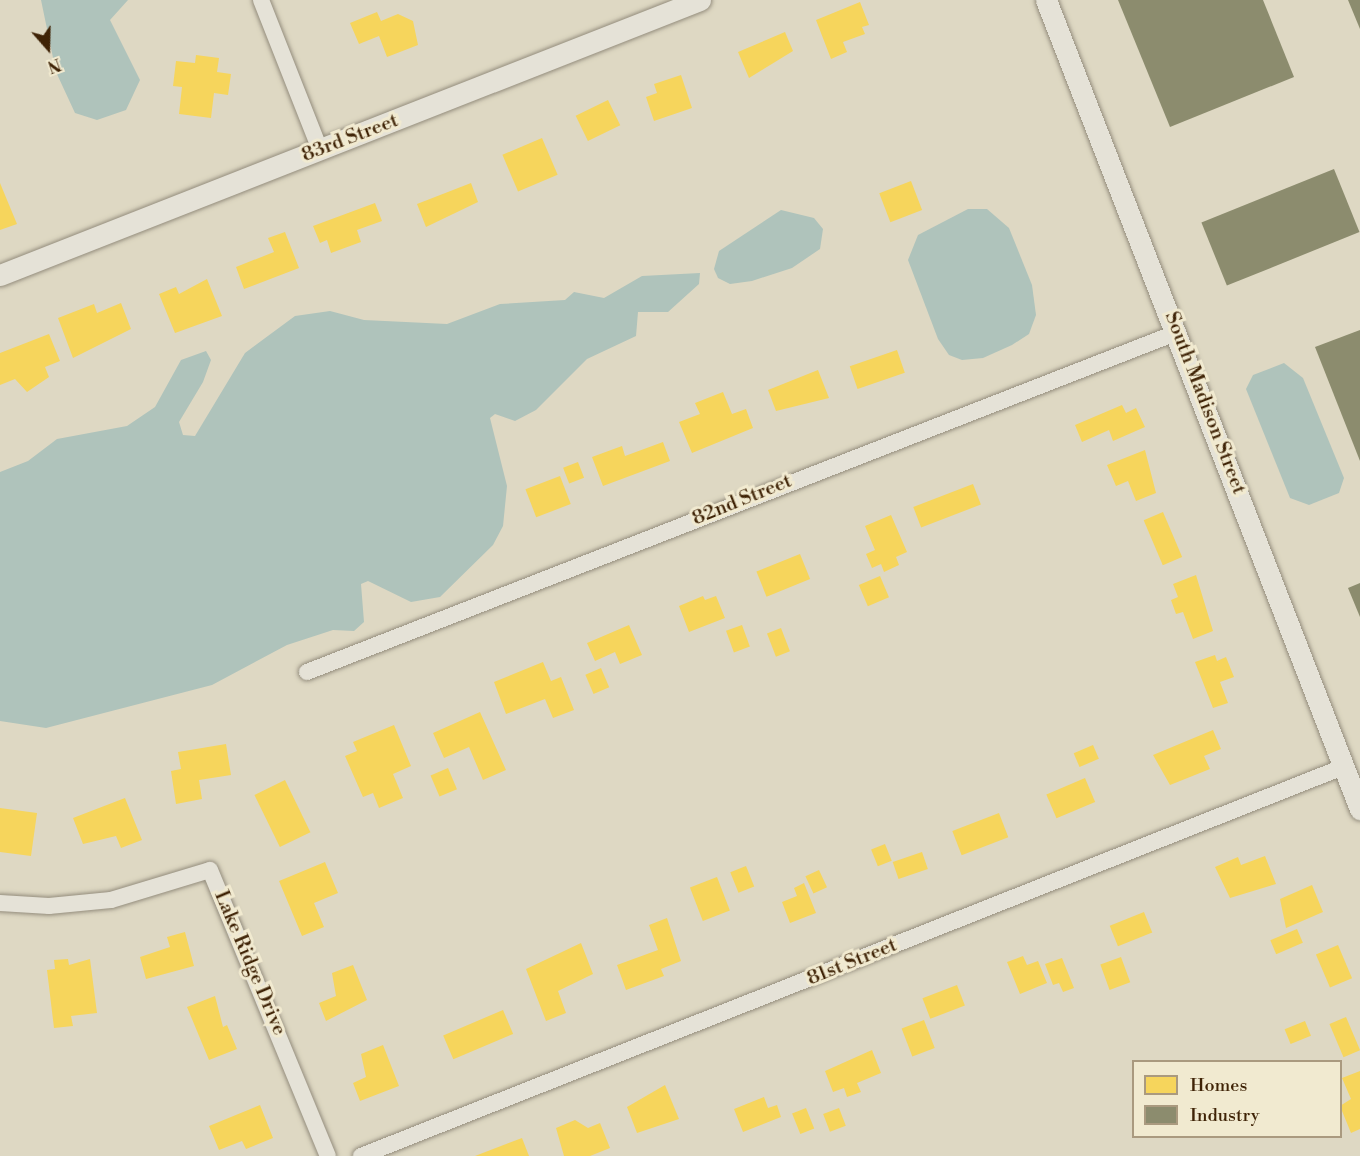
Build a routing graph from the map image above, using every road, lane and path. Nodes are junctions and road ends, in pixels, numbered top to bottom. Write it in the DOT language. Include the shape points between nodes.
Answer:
graph roads {
  1 [pos="261,0"];
  2 [pos="700,0"];
  3 [pos="1046,0"];
  4 [pos="320,150"];
  5 [pos="0,275"];
  6 [pos="1178,332"];
  7 [pos="307,672"];
  8 [pos="1343,767"];
  9 [pos="1360,809"];
  10 [pos="0,903"];
  11 [pos="328,1156"];
  12 [pos="361,1156"];
  1 -- 4 [label="street"];
  2 -- 4 [label="street, 83rd Street"];
  3 -- 6 [label="street, South Madison Street"];
  4 -- 5 [label="street, 83rd Street"];
  6 -- 7 [label="street, 82nd Street"];
  6 -- 8 [label="street, South Madison Street"];
  8 -- 9 [label="street, South Madison Street"];
  8 -- 12 [label="street, 81st Street"];
  10 -- 11 [label="street, Lake Ridge Drive" via="57,906 111,900 210,870"];
}
